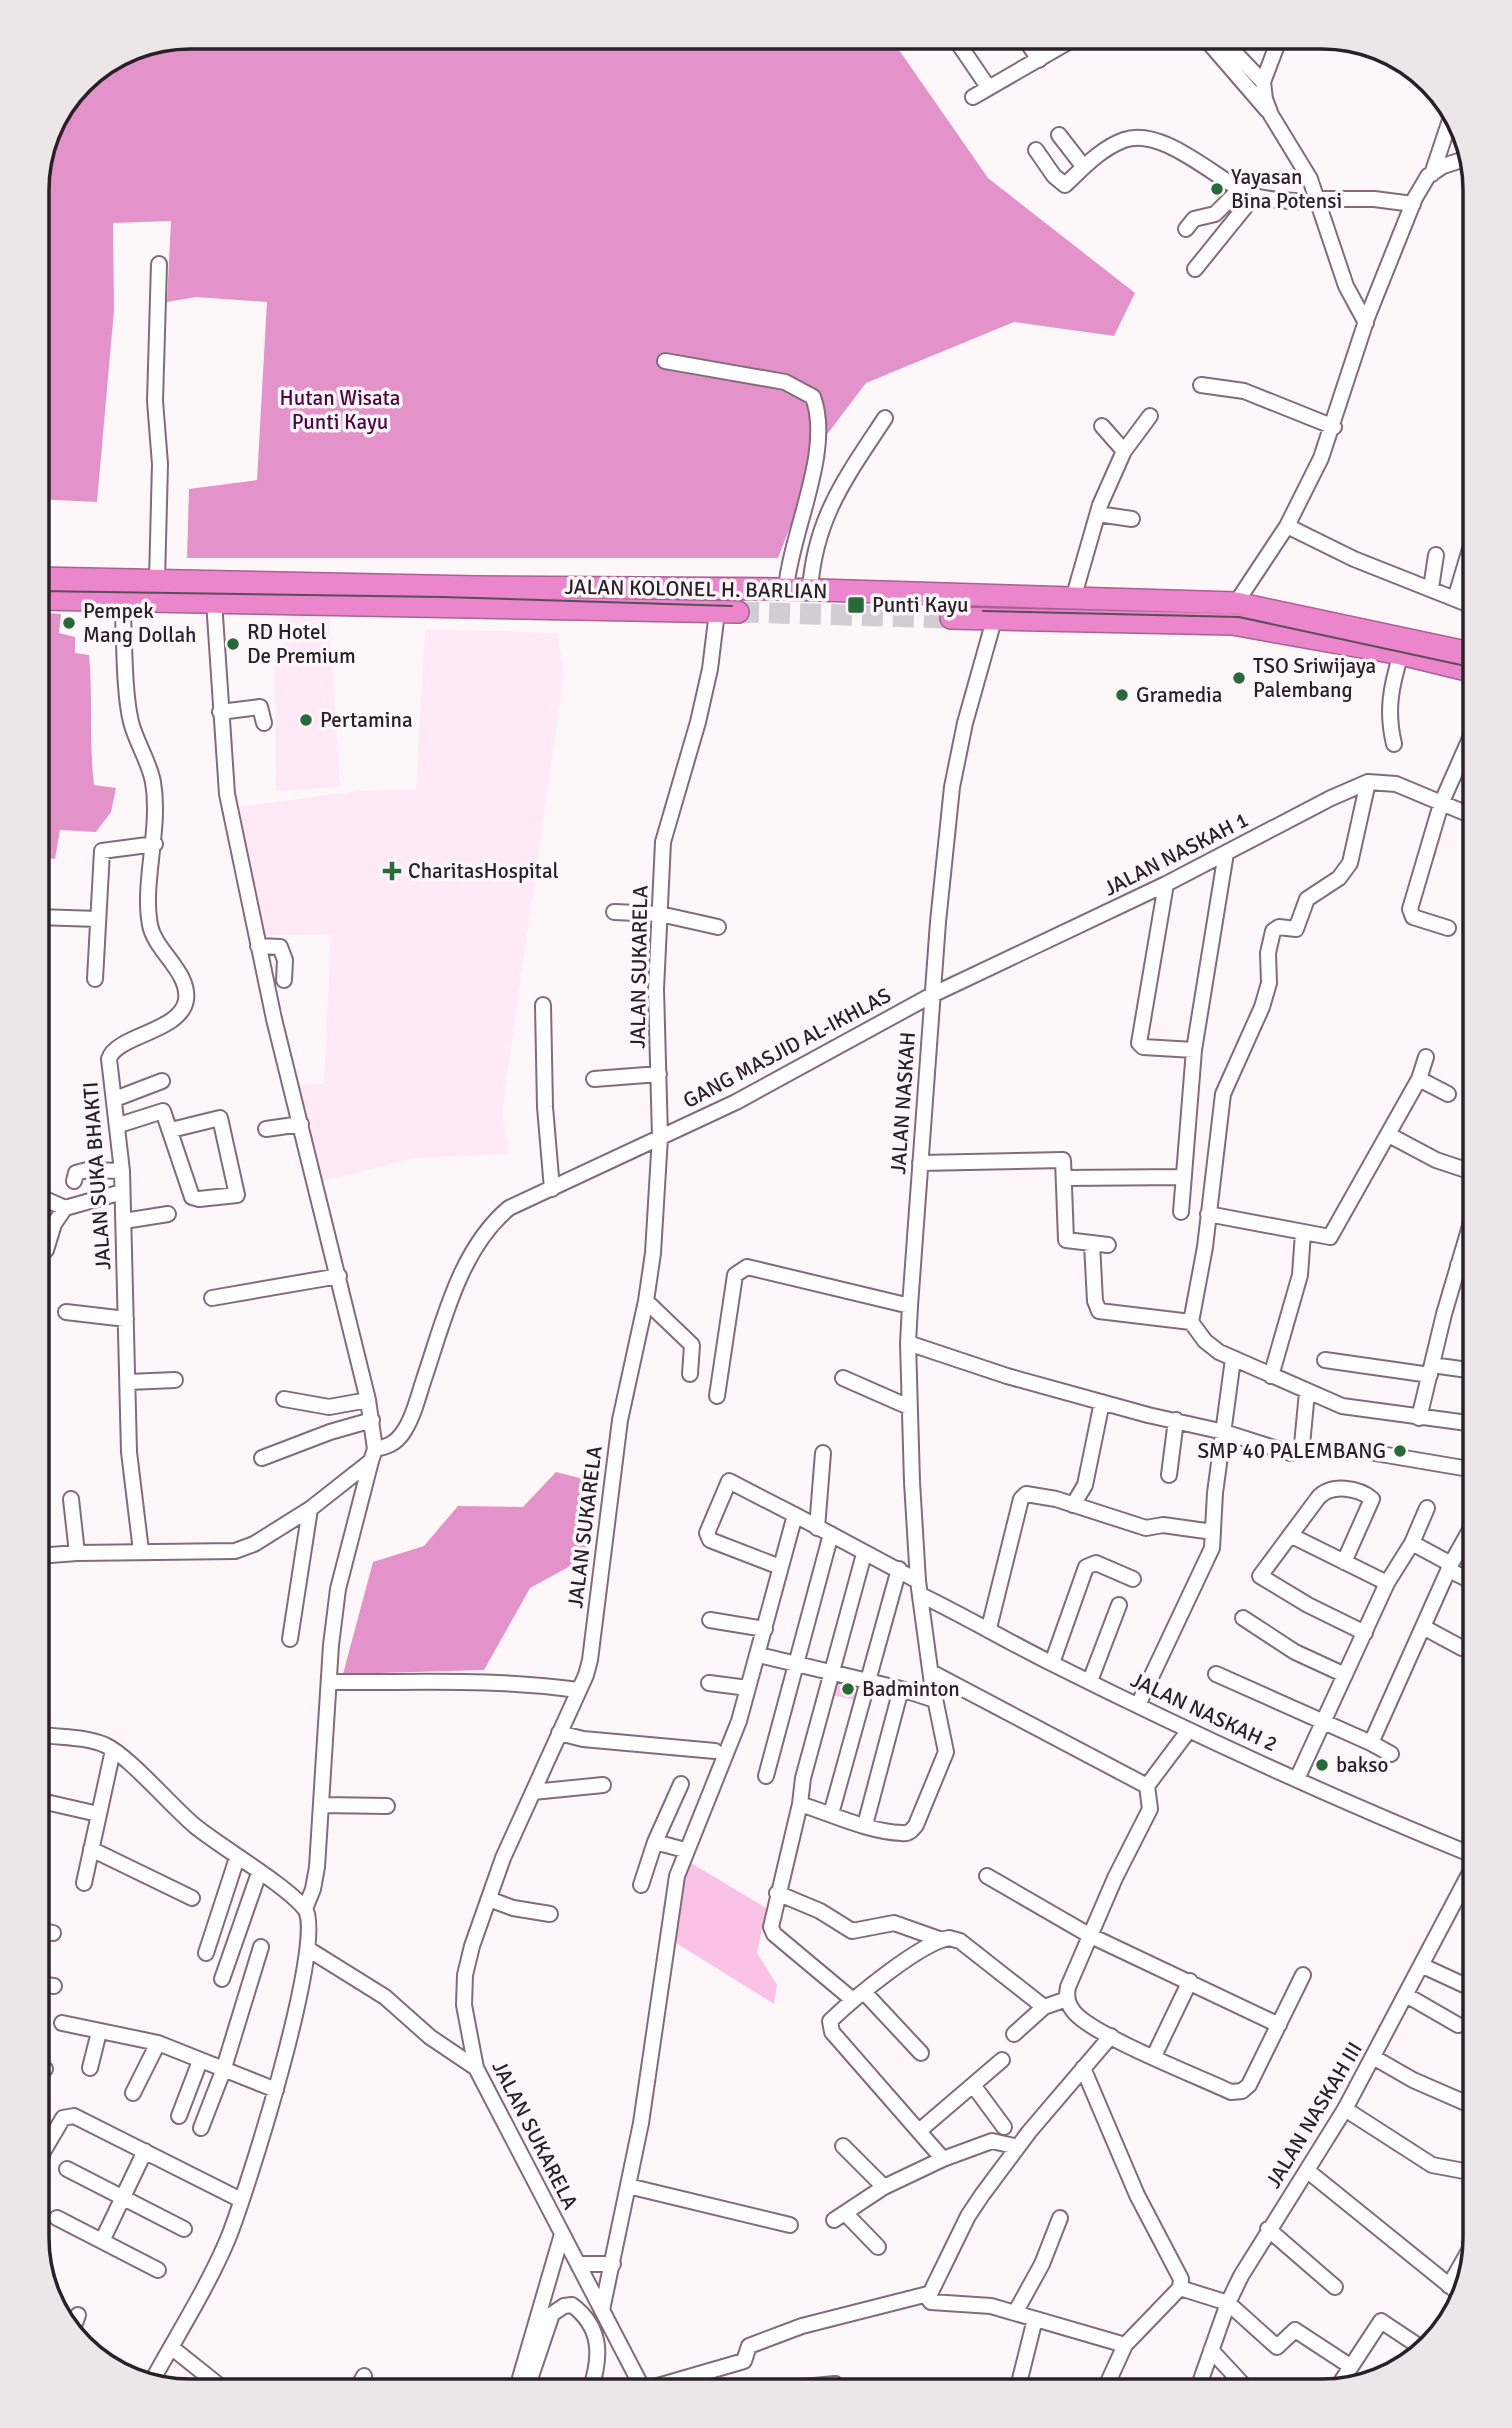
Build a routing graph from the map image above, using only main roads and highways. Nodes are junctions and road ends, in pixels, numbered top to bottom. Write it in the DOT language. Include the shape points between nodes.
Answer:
graph roads {
  1 [pos="49,578"];
  2 [pos="49,599"];
  3 [pos="727,612"];
  4 [pos="951,618"];
  5 [pos="1463,651"];
  6 [pos="1463,670"];
  1 -- 5 [label="highway, JALAN KOLONEL H. BARLIAN" via="786,589 1236,603"];
  2 -- 3 [label="highway, JALAN KOLONEL H. BARLIAN"];
  4 -- 6 [label="highway" via="1232,624 1401,654"];
}
